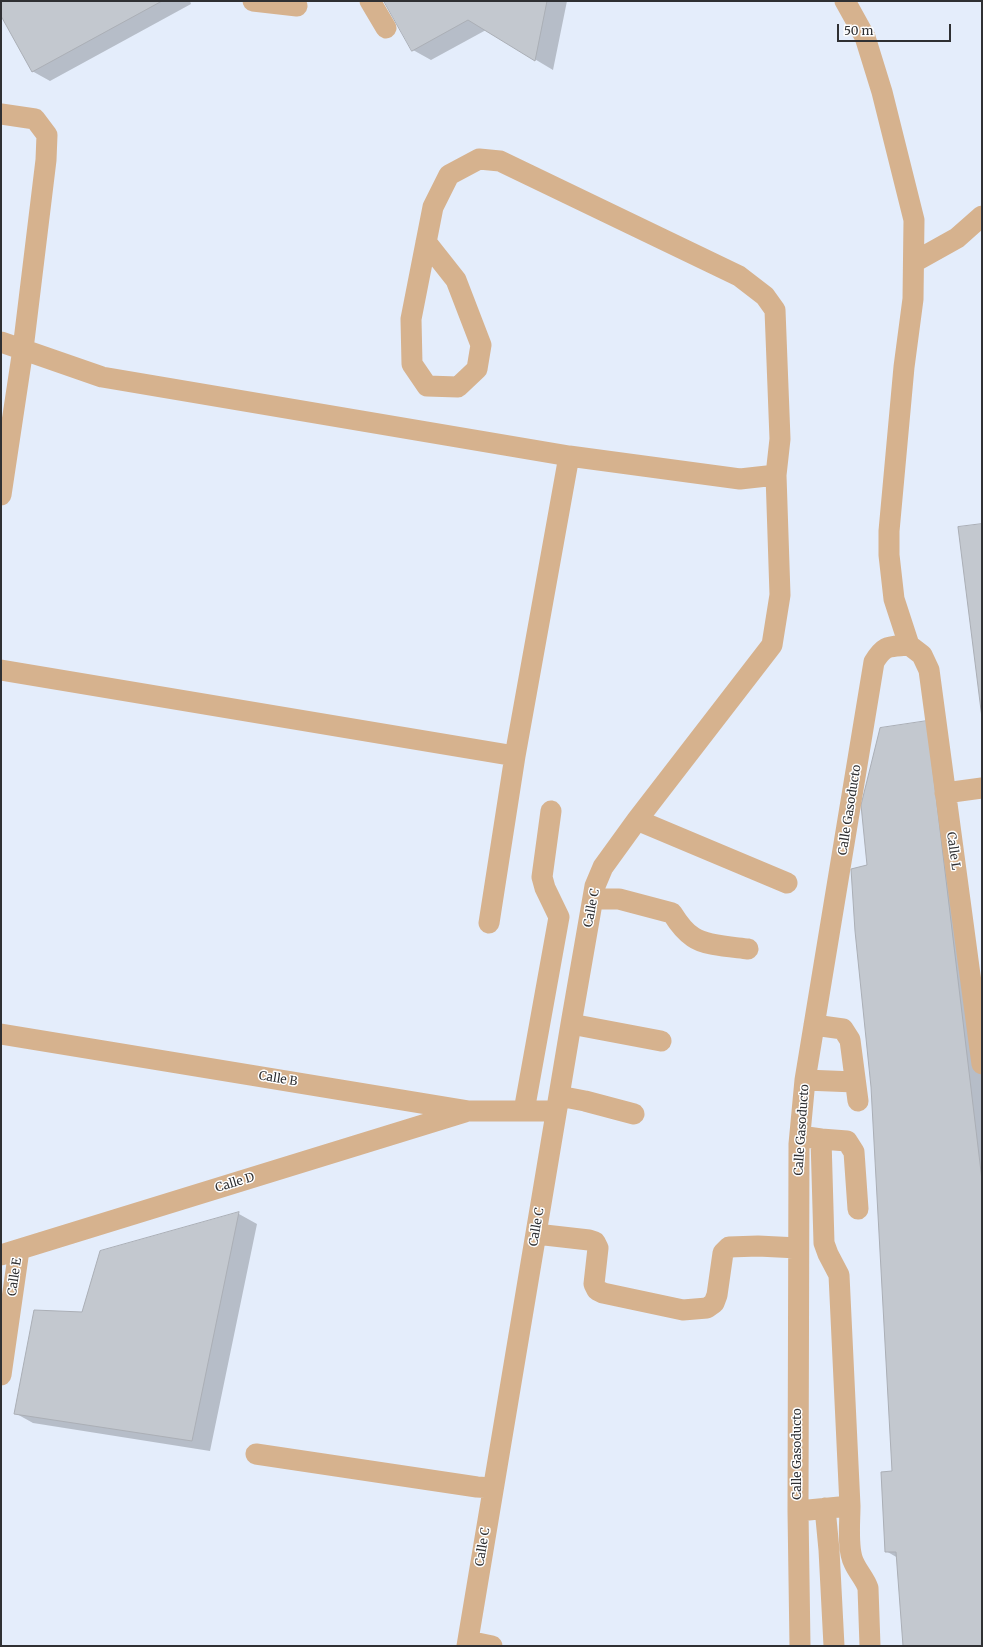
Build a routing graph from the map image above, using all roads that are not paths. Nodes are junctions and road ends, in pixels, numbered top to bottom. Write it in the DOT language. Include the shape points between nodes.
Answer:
graph roads {
  1 [pos="253,1"];
  2 [pos="370,1"];
  3 [pos="845,1"];
  4 [pos="297,6"];
  5 [pos="386,28"];
  6 [pos="1,114"];
  7 [pos="982,216"];
  8 [pos="426,242"];
  9 [pos="914,262"];
  10 [pos="1,342"];
  11 [pos="23,349"];
  12 [pos="569,456"];
  13 [pos="776,475"];
  14 [pos="1,495"];
  15 [pos="909,645"];
  16 [pos="1,670"];
  17 [pos="515,756"];
  18 [pos="982,788"];
  19 [pos="945,793"];
  20 [pos="551,811"];
  21 [pos="637,820"];
  22 [pos="788,883"];
  23 [pos="593,899"];
  24 [pos="489,923"];
  25 [pos="748,949"];
  26 [pos="571,1024"];
  27 [pos="814,1025"];
  28 [pos="1,1034"];
  29 [pos="661,1041"];
  30 [pos="981,1042"];
  31 [pos="982,1064"];
  32 [pos="805,1080"];
  33 [pos="558,1104"];
  34 [pos="470,1111"];
  35 [pos="524,1111"];
  36 [pos="634,1114"];
  37 [pos="800,1136"];
  38 [pos="821,1139"];
  39 [pos="858,1209"];
  40 [pos="536,1234"];
  41 [pos="798,1248"];
  42 [pos="10,1252"];
  43 [pos="1,1375"];
  44 [pos="256,1454"];
  45 [pos="493,1488"];
  46 [pos="850,1506"];
  47 [pos="825,1508"];
  48 [pos="798,1512"];
  49 [pos="467,1643"];
  50 [pos="492,1646"];
  51 [pos="800,1646"];
  52 [pos="834,1646"];
  53 [pos="870,1646"];
  1 -- 4 [label="street"];
  2 -- 5 [label="street"];
  3 -- 9 [label="street" via="865,37 882,92 914,220"];
  6 -- 11 [label="street" via="35,119 47,135"];
  7 -- 9 [label="street" via="957,238"];
  8 -- 8 [label="street, Calle C" via="411,319 412,364 427,386 458,387 477,369 481,345 456,280"];
  8 -- 13 [label="street, Calle C" via="433,207 449,175 479,159 500,161 739,276 765,296 775,310 780,439"];
  9 -- 15 [label="street" via="913,299 904,367 889,537 894,599"];
  10 -- 11 [label="street"];
  11 -- 12 [label="street" via="102,377"];
  11 -- 14 [label="street"];
  12 -- 13 [label="street" via="740,479"];
  12 -- 17 [label="street"];
  13 -- 21 [label="street, Calle C" via="780,594 772,645"];
  15 -- 19 [label="street, Calle L" via="922,655 929,670"];
  15 -- 27 [label="street, Calle Gasoducto" via="890,647 881,651 874,662"];
  16 -- 17 [label="street"];
  17 -- 24 [label="street"];
  18 -- 19 [label="street"];
  19 -- 30 [label="street, Calle L"];
  20 -- 35 [label="street" via="542,877 559,916"];
  21 -- 22 [label="street"];
  21 -- 23 [label="street, Calle C" via="603,867"];
  23 -- 25 [label="street" via="619,899 672,913 693,937 704,942"];
  23 -- 26 [label="street, Calle C"];
  26 -- 29 [label="street"];
  26 -- 33 [label="street, Calle C"];
  27 -- 32 [label="street, Calle Gasoducto"];
  27 -- 32 [label="street" via="843,1029 850,1040 857,1091"];
  28 -- 34 [label="street, Calle B"];
  30 -- 31 [label="street, Calle L"];
  32 -- 37 [label="street, Calle Gasoducto"];
  33 -- 35 [label="street, Calle B"];
  33 -- 36 [label="street, Calle B" via="585,1101"];
  33 -- 40 [label="street, Calle C"];
  34 -- 35 [label="street, Calle B"];
  34 -- 42 [label="street, Calle D"];
  37 -- 38 [label="street"];
  37 -- 41 [label="street, Calle Gasoducto"];
  38 -- 39 [label="street" via="847,1141 852,1147"];
  38 -- 46 [label="street" via="824,1243 839,1275"];
  40 -- 41 [label="street" via="595,1242 598,1248 594,1284 597,1290 683,1310 706,1308 714,1303 723,1253 729,1247"];
  40 -- 45 [label="street, Calle C"];
  41 -- 48 [label="street, Calle Gasoducto"];
  42 -- 43 [label="street, Calle E"];
  44 -- 45 [label="street"];
  45 -- 49 [label="street, Calle C"];
  46 -- 47 [label="street"];
  46 -- 53 [label="street" via="851,1552 868,1588"];
  47 -- 48 [label="street"];
  47 -- 52 [label="street"];
  48 -- 51 [label="street, Calle Gasoducto"];
  49 -- 50 [label="street"];
}
